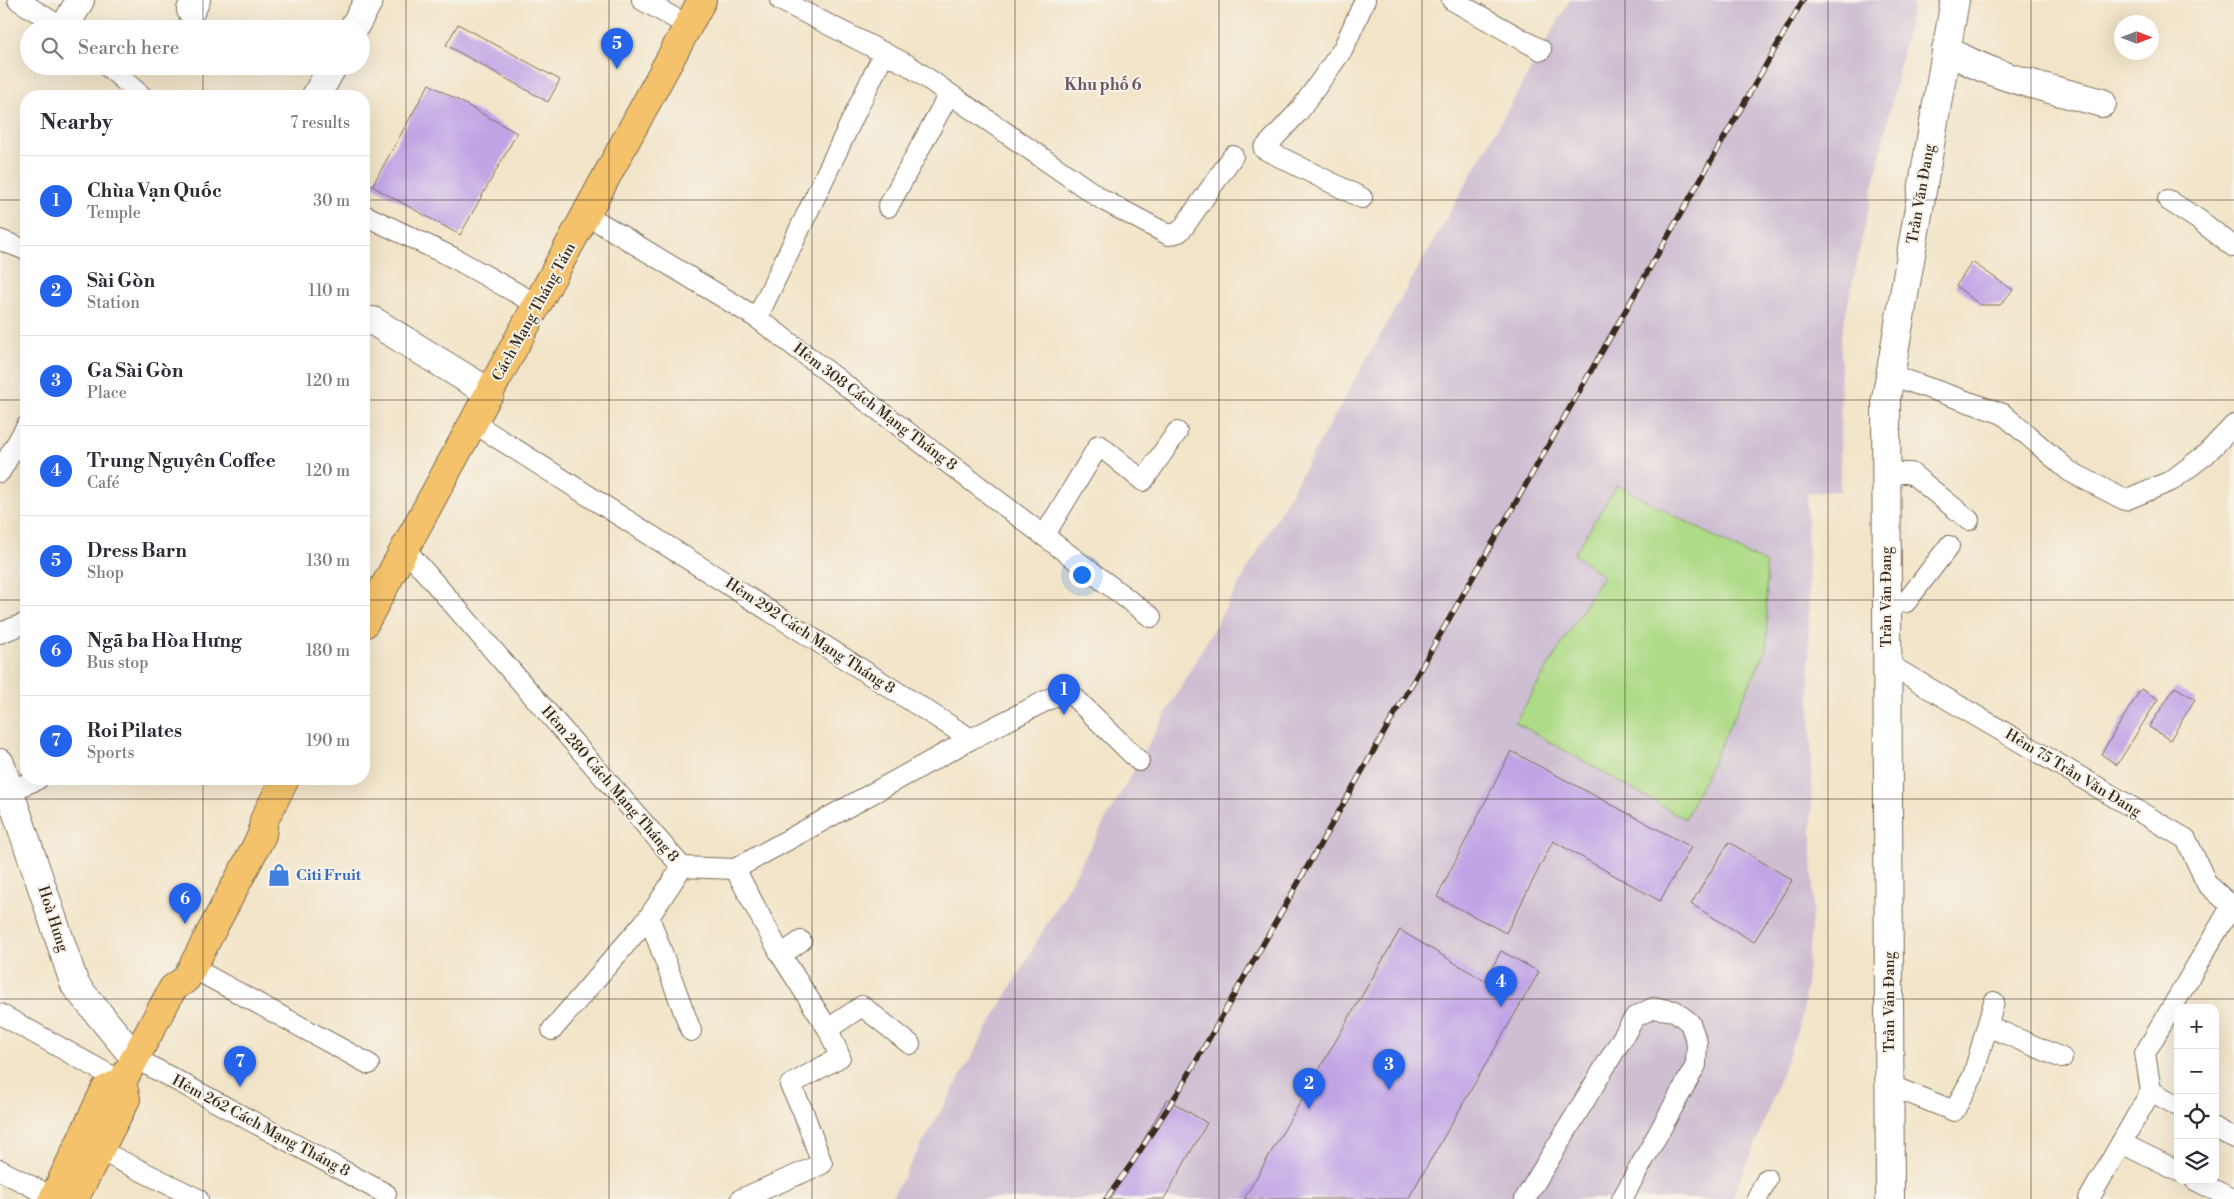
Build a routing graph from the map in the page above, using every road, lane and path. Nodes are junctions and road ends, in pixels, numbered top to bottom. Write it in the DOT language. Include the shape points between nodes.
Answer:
graph roads {
  1 [pos="18,0"];
  2 [pos="80,0"];
  3 [pos="369,0"];
  4 [pos="642,0"];
  5 [pos="702,0"];
  6 [pos="780,0"];
  7 [pos="1365,0"];
  8 [pos="1452,0"];
  9 [pos="1955,0"];
  10 [pos="50,20"];
  11 [pos="69,20"];
  12 [pos="359,20"];
  13 [pos="687,25"];
  14 [pos="1946,49"];
  15 [pos="1541,50"];
  16 [pos="884,53"];
  17 [pos="118,75"];
  18 [pos="328,75"];
  19 [pos="135,90"];
  20 [pos="319,90"];
  21 [pos="949,94"];
  22 [pos="2102,103"];
  23 [pos="1233,156"];
  24 [pos="1362,198"];
  25 [pos="2168,200"];
  26 [pos="888,207"];
  27 [pos="587,215"];
  28 [pos="370,218"];
  29 [pos="0,240"];
  30 [pos="2234,247"];
  31 [pos="20,248"];
  32 [pos="538,304"];
  33 [pos="757,318"];
  34 [pos="373,321"];
  35 [pos="1890,374"];
  36 [pos="490,393"];
  37 [pos="474,423"];
  38 [pos="2234,425"];
  39 [pos="1177,432"];
  40 [pos="20,437"];
  41 [pos="0,472"];
  42 [pos="1886,473"];
  43 [pos="1969,520"];
  44 [pos="1044,536"];
  45 [pos="1949,546"];
  46 [pos="405,549"];
  47 [pos="1886,604"];
  48 [pos="370,613"];
  49 [pos="1151,617"];
  50 [pos="20,625"];
  51 [pos="0,633"];
  52 [pos="1886,663"];
  53 [pos="971,739"];
  54 [pos="1138,761"];
  55 [pos="0,762"];
  56 [pos="25,785"];
  57 [pos="282,785"];
  58 [pos="6,794"];
  59 [pos="264,820"];
  60 [pos="682,867"];
  61 [pos="735,869"];
  62 [pos="2233,908"];
  63 [pos="649,917"];
  64 [pos="801,941"];
  65 [pos="781,955"];
  66 [pos="192,967"];
  67 [pos="173,988"];
  68 [pos="1994,1002"];
  69 [pos="0,1014"];
  70 [pos="1988,1026"];
  71 [pos="828,1029"];
  72 [pos="552,1030"];
  73 [pos="691,1031"];
  74 [pos="910,1044"];
  75 [pos="135,1058"];
  76 [pos="2062,1058"];
  77 [pos="369,1064"];
  78 [pos="122,1082"];
  79 [pos="1889,1084"];
  80 [pos="2151,1091"];
  81 [pos="2174,1104"];
  82 [pos="2219,1130"];
  83 [pos="2234,1138"];
  84 [pos="2121,1142"];
  85 [pos="99,1150"];
  86 [pos="2174,1169"];
  87 [pos="0,1170"];
  88 [pos="1767,1179"];
  89 [pos="2203,1184"];
  90 [pos="386,1194"];
  91 [pos="61,1199"];
  92 [pos="198,1199"];
  93 [pos="741,1199"];
  94 [pos="1525,1199"];
  95 [pos="1622,1199"];
  96 [pos="1757,1199"];
  97 [pos="1890,1199"];
  98 [pos="2089,1199"];
  99 [pos="2232,1199"];
  1 -- 10 [label="lane"];
  2 -- 11 [label="street"];
  3 -- 12 [label="street"];
  4 -- 13 [label="lane"];
  5 -- 13 [label="main road, Cách Mạng Tháng Tám"];
  6 -- 16 [label="lane"];
  7 -- 24 [label="lane" via="1343,49 1300,110 1264,149"];
  8 -- 15 [label="lane"];
  9 -- 14 [label="street, Trần Văn Ðang"];
  13 -- 27 [label="main road, Cách Mạng Tháng Tám"];
  14 -- 22 [label="street" via="1962,59 2010,77"];
  14 -- 35 [label="street, Trần Văn Ðang"];
  16 -- 21 [label="lane" via="908,65"];
  16 -- 33 [label="lane"];
  17 -- 19 [label="lane"];
  18 -- 20 [label="street"];
  21 -- 23 [label="lane" via="1103,200 1169,235 1183,228"];
  21 -- 26 [label="lane"];
  25 -- 30 [label="lane"];
  27 -- 32 [label="main road, Cách Mạng Tháng Tám"];
  27 -- 33 [label="lane, Hẻm 308 Cách Mạng Tháng 8"];
  28 -- 32 [label="lane" via="454,258"];
  29 -- 31 [label="lane"];
  32 -- 36 [label="main road, Cách Mạng Tháng Tám"];
  33 -- 44 [label="lane, Hẻm 308 Cách Mạng Tháng 8"];
  34 -- 36 [label="street"];
  35 -- 38 [label="lane" via="2003,414 2070,471 2125,500 2171,482 2205,455"];
  35 -- 42 [label="street, Trần Văn Ðang" via="1886,399"];
  36 -- 37 [label="main road, Cách Mạng Tháng Tám"];
  37 -- 46 [label="main road, Cách Mạng Tháng Tám"];
  37 -- 53 [label="lane, Hẻm 292 Cách Mạng Tháng 8"];
  39 -- 44 [label="lane" via="1142,481 1099,445"];
  40 -- 41 [label="lane"];
  42 -- 43 [label="lane" via="1911,473"];
  42 -- 47 [label="street, Trần Văn Ðang"];
  44 -- 49 [label="lane, Hẻm 308 Cách Mạng Tháng 8"];
  45 -- 47 [label="lane" via="1906,602"];
  46 -- 48 [label="main road, Cách Mạng Tháng Tám"];
  46 -- 60 [label="lane, Hẻm 280 Cách Mạng Tháng 8"];
  47 -- 52 [label="street, Trần Văn Ðang"];
  50 -- 51 [label="lane"];
  52 -- 62 [label="lane, Hẻm 75 Trần Văn Ðang" via="2186,839 2207,884"];
  52 -- 79 [label="street, Trần Văn Ðang"];
  53 -- 54 [label="lane" via="1067,690"];
  53 -- 61 [label="lane"];
  55 -- 58 [label="street, Hoà Hưng"];
  56 -- 58 [label="lane"];
  57 -- 59 [label="main road"];
  58 -- 75 [label="street, Hoà Hưng" via="75,985"];
  59 -- 66 [label="main road" via="262,835"];
  59 -- 67 [label="main road" via="247,826 242,835 169,971"];
  60 -- 61 [label="lane, Hẻm 280 Cách Mạng Tháng 8"];
  60 -- 63 [label="lane"];
  61 -- 65 [label="lane"];
  62 -- 80 [label="lane" via="2145,1053"];
  63 -- 72 [label="lane"];
  63 -- 73 [label="lane"];
  64 -- 65 [label="lane"];
  65 -- 71 [label="lane"];
  66 -- 67 [label="main road" via="186,979"];
  66 -- 77 [label="lane"];
  67 -- 75 [label="main road"];
  68 -- 70 [label="lane"];
  69 -- 78 [label="lane"];
  70 -- 76 [label="lane"];
  70 -- 79 [label="lane" via="1973,1076 1954,1111"];
  71 -- 74 [label="lane" via="862,1006"];
  71 -- 93 [label="lane" via="840,1057 790,1084 822,1164"];
  75 -- 78 [label="main road"];
  75 -- 90 [label="lane, Hẻm 262 Cách Mạng Tháng 8"];
  78 -- 85 [label="main road" via="126,1099"];
  78 -- 91 [label="main road" via="105,1090"];
  79 -- 97 [label="street, Trần Văn Ðang"];
  80 -- 81 [label="lane"];
  80 -- 84 [label="lane"];
  82 -- 83 [label="lane"];
  84 -- 86 [label="lane"];
  84 -- 98 [label="lane"];
  85 -- 91 [label="main road"];
  85 -- 92 [label="lane"];
  87 -- 91 [label="lane"];
  88 -- 96 [label="lane"];
  89 -- 99 [label="lane"];
  94 -- 95 [label="lane" via="1635,1017 1654,1008 1675,1011 1690,1023 1697,1043 1696,1065"];
}
